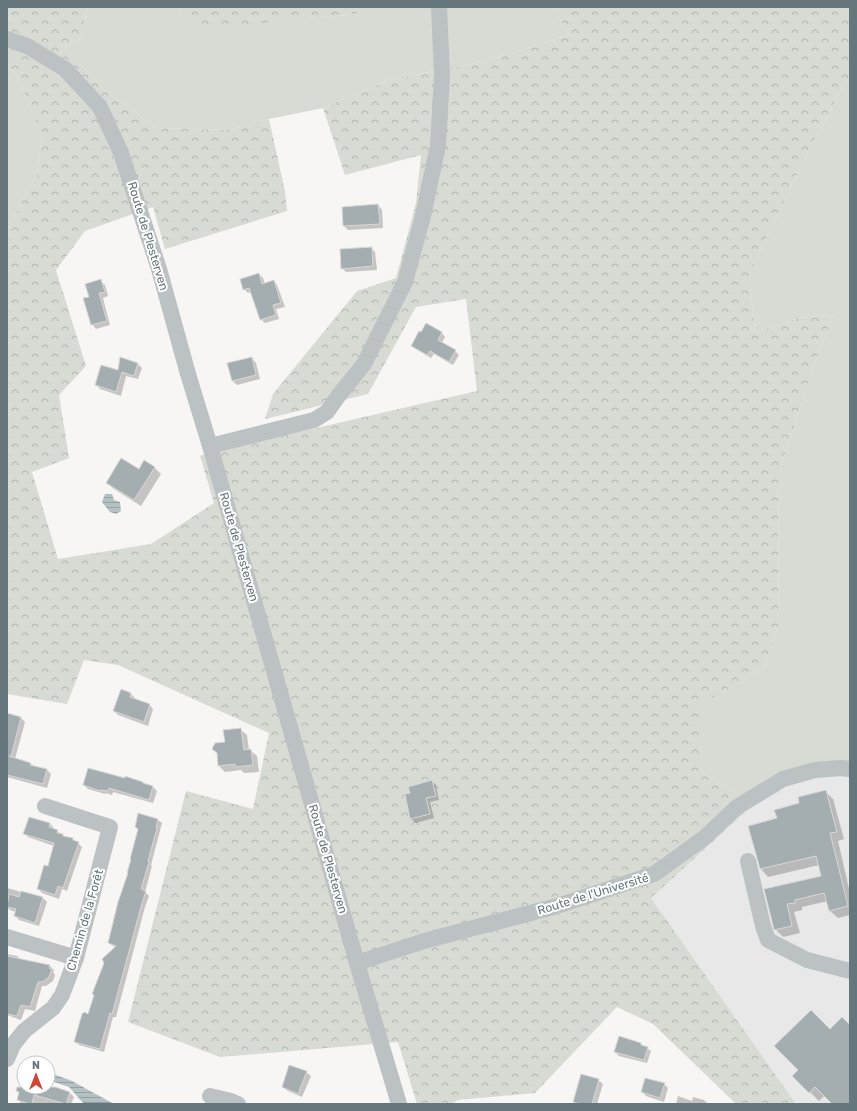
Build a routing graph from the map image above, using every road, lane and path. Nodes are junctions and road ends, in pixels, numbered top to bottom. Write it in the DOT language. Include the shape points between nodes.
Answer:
graph roads {
  1 [pos="439,7"];
  2 [pos="7,39"];
  3 [pos="210,446"];
  4 [pos="850,769"];
  5 [pos="45,806"];
  6 [pos="748,861"];
  7 [pos="7,937"];
  8 [pos="76,958"];
  9 [pos="357,963"];
  10 [pos="850,971"];
  11 [pos="7,1059"];
  12 [pos="210,1096"];
  13 [pos="238,1104"];
  14 [pos="400,1104"];
  1 -- 3 [label="street" via="442,75 438,146 422,220 404,282 364,364 327,412 314,420"];
  2 -- 3 [label="street, Route de Plesterven" via="27,46 65,69 100,107 121,153 159,269"];
  3 -- 9 [label="street, Route de Plesterven"];
  4 -- 9 [label="street, Route de l'Université" via="815,770 783,779 737,807 704,838 654,874 557,906 424,941"];
  5 -- 8 [label="street, Chemin de la Forêt" via="110,827"];
  6 -- 10 [label="street" via="768,940 807,960"];
  7 -- 8 [label="street"];
  8 -- 11 [label="street, Chemin de la Forêt" via="62,995 53,1008 24,1031 13,1045"];
  9 -- 14 [label="street, Route de Plesterven"];
  12 -- 13 [label="street"];
}
